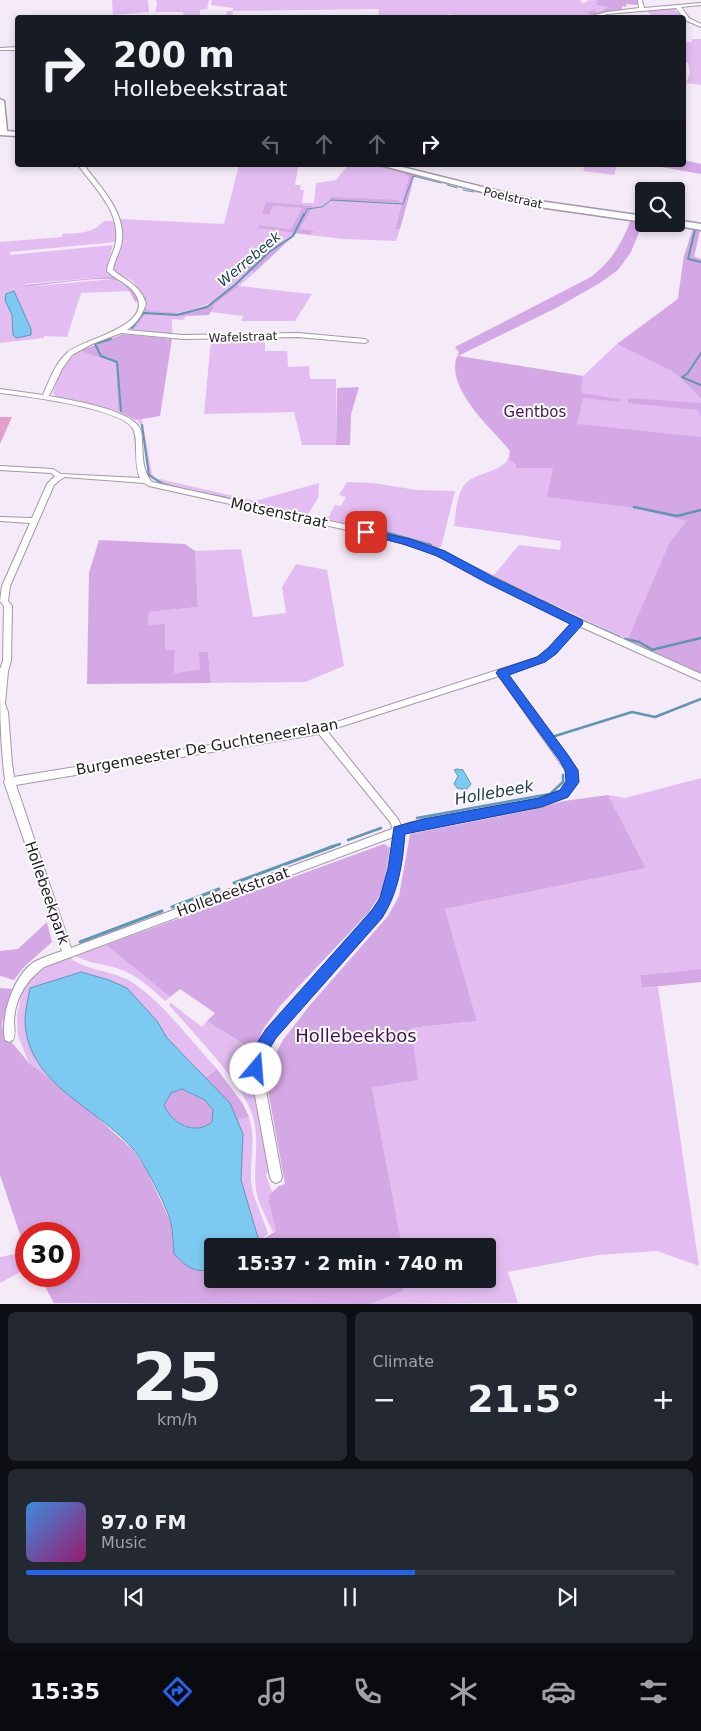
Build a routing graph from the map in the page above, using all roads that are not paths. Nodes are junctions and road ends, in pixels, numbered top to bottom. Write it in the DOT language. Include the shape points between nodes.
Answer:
graph roads {
  1 [pos="640,0"];
  2 [pos="701,4"];
  3 [pos="678,6"];
  4 [pos="643,9"];
  5 [pos="604,15"];
  6 [pos="648,15"];
  7 [pos="684,15"];
  8 [pos="686,18"];
  9 [pos="701,26"];
  10 [pos="0,48"];
  11 [pos="15,48"];
  12 [pos="0,101"];
  13 [pos="2,133"];
  14 [pos="15,134"];
  15 [pos="82,167"];
  16 [pos="392,167"];
  17 [pos="635,218"];
  18 [pos="685,224"];
  19 [pos="701,226"];
  20 [pos="121,331"];
  21 [pos="365,341"];
  22 [pos="0,391"];
  23 [pos="45,398"];
  24 [pos="0,468"];
  25 [pos="59,476"];
  26 [pos="146,481"];
  27 [pos="0,519"];
  28 [pos="34,522"];
  29 [pos="578,622"];
  30 [pos="502,673"];
  31 [pos="701,678"];
  32 [pos="0,704"];
  33 [pos="321,730"];
  34 [pos="9,782"];
  35 [pos="399,830"];
  36 [pos="68,954"];
  37 [pos="9,1037"];
  38 [pos="276,1178"];
  1 -- 4 [label="street"];
  2 -- 3 [label="street"];
  3 -- 4 [label="street"];
  3 -- 7 [label="street"];
  4 -- 5 [label="street"];
  4 -- 6 [label="street"];
  8 -- 9 [label="street"];
  10 -- 11 [label="street"];
  12 -- 13 [label="street"];
  13 -- 14 [label="street"];
  15 -- 20 [label="street, Wafelstraat" via="115,213 119,225 110,271 133,285 142,298 138,314"];
  16 -- 17 [label="street, Poelstraat" via="539,204"];
  18 -- 19 [label="street"];
  20 -- 21 [label="street, Wafelstraat" via="183,337 289,335"];
  20 -- 23 [label="street, Wafelstraat" via="70,354"];
  22 -- 23 [label="street"];
  23 -- 26 [label="street" via="106,411 131,421 137,429 141,468"];
  24 -- 25 [label="street, Motsenstraat" via="54,471"];
  25 -- 26 [label="street, Motsenstraat"];
  25 -- 28 [label="street" via="51,484"];
  26 -- 29 [label="street, Motsenstraat" via="157,487 420,546 441,553 489,580"];
  27 -- 28 [label="street"];
  28 -- 32 [label="street" via="6,586 7,661"];
  29 -- 30 [label="street, Burgemeester De Guchteneerelaan" via="541,660"];
  29 -- 31 [label="street, Motsenstraat"];
  30 -- 33 [label="street, Burgemeester De Guchteneerelaan"];
  30 -- 35 [label="street, Hollebeekstraat" via="571,770 573,782 556,798 541,803"];
  32 -- 34 [label="street"];
  33 -- 34 [label="street, Burgemeester De Guchteneerelaan"];
  33 -- 35 [label="street"];
  34 -- 36 [label="street, Hollebeekpark"];
  35 -- 36 [label="street, Hollebeekstraat"];
  35 -- 38 [label="street" via="395,868 387,899 271,1033 260,1052 256,1069"];
  36 -- 37 [label="street, Hollebeekpark" via="40,964 20,982 7,1018"];
}
